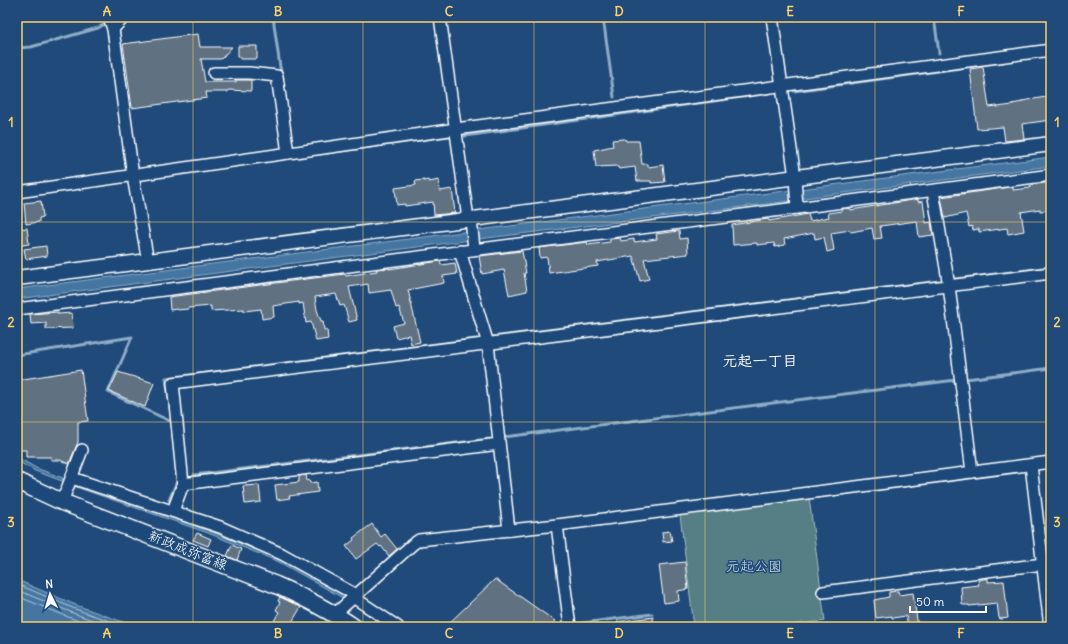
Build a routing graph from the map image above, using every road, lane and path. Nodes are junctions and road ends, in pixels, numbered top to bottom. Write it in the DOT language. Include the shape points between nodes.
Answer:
graph roads {
  1 [pos="109,17"];
  2 [pos="124,17"];
  3 [pos="440,17"];
  4 [pos="772,17"];
  5 [pos="113,29"];
  6 [pos="1051,50"];
  7 [pos="214,73"];
  8 [pos="782,86"];
  9 [pos="456,129"];
  10 [pos="1051,144"];
  11 [pos="288,154"];
  12 [pos="1051,175"];
  13 [pos="133,176"];
  14 [pos="795,180"];
  15 [pos="933,191"];
  16 [pos="17,192"];
  17 [pos="797,206"];
  18 [pos="470,221"];
  19 [pos="474,247"];
  20 [pos="460,251"];
  21 [pos="148,262"];
  22 [pos="1051,273"];
  23 [pos="17,278"];
  24 [pos="949,286"];
  25 [pos="17,309"];
  26 [pos="488,344"];
  27 [pos="499,444"];
  28 [pos="82,450"];
  29 [pos="1051,462"];
  30 [pos="1031,465"];
  31 [pos="972,472"];
  32 [pos="72,478"];
  33 [pos="17,482"];
  34 [pos="183,484"];
  35 [pos="62,502"];
  36 [pos="173,511"];
  37 [pos="557,525"];
  38 [pos="509,530"];
  39 [pos="1047,564"];
  40 [pos="823,592"];
  41 [pos="354,596"];
  42 [pos="335,614"];
  43 [pos="354,627"];
  44 [pos="398,627"];
  45 [pos="570,627"];
  46 [pos="1050,627"];
  1 -- 5 [label="street"];
  2 -- 5 [label="street"];
  3 -- 9 [label="street"];
  4 -- 8 [label="street"];
  5 -- 13 [label="street"];
  6 -- 8 [label="street"];
  7 -- 11 [label="street" via="277,76"];
  8 -- 9 [label="street"];
  8 -- 14 [label="street"];
  9 -- 11 [label="street"];
  9 -- 18 [label="street"];
  10 -- 14 [label="street"];
  11 -- 13 [label="street"];
  12 -- 15 [label="street"];
  13 -- 16 [label="street"];
  13 -- 21 [label="street"];
  14 -- 17 [label="street"];
  14 -- 18 [label="street"];
  15 -- 17 [label="street"];
  15 -- 24 [label="street"];
  17 -- 19 [label="street"];
  18 -- 19 [label="street"];
  18 -- 21 [label="street"];
  19 -- 20 [label="street"];
  20 -- 25 [label="street"];
  20 -- 26 [label="street"];
  21 -- 23 [label="street"];
  22 -- 24 [label="street"];
  24 -- 26 [label="street"];
  24 -- 31 [label="street"];
  26 -- 27 [label="street"];
  26 -- 34 [label="street" via="173,383"];
  27 -- 34 [label="street"];
  27 -- 38 [label="street"];
  28 -- 32 [label="street"];
  29 -- 30 [label="street"];
  30 -- 31 [label="street"];
  30 -- 39 [label="street"];
  31 -- 37 [label="street"];
  32 -- 35 [label="street"];
  32 -- 36 [label="street"];
  33 -- 35 [label="main road, 新政成弥富線"];
  34 -- 36 [label="street"];
  35 -- 42 [label="main road, 新政成弥富線" via="276,585"];
  36 -- 41 [label="street" via="220,527 282,554"];
  37 -- 38 [label="street"];
  37 -- 45 [label="street"];
  38 -- 41 [label="street" via="419,540"];
  39 -- 40 [label="street"];
  39 -- 46 [label="street"];
  41 -- 42 [label="street"];
  41 -- 44 [label="street"];
  42 -- 43 [label="main road, 新政成弥富線"];
}
